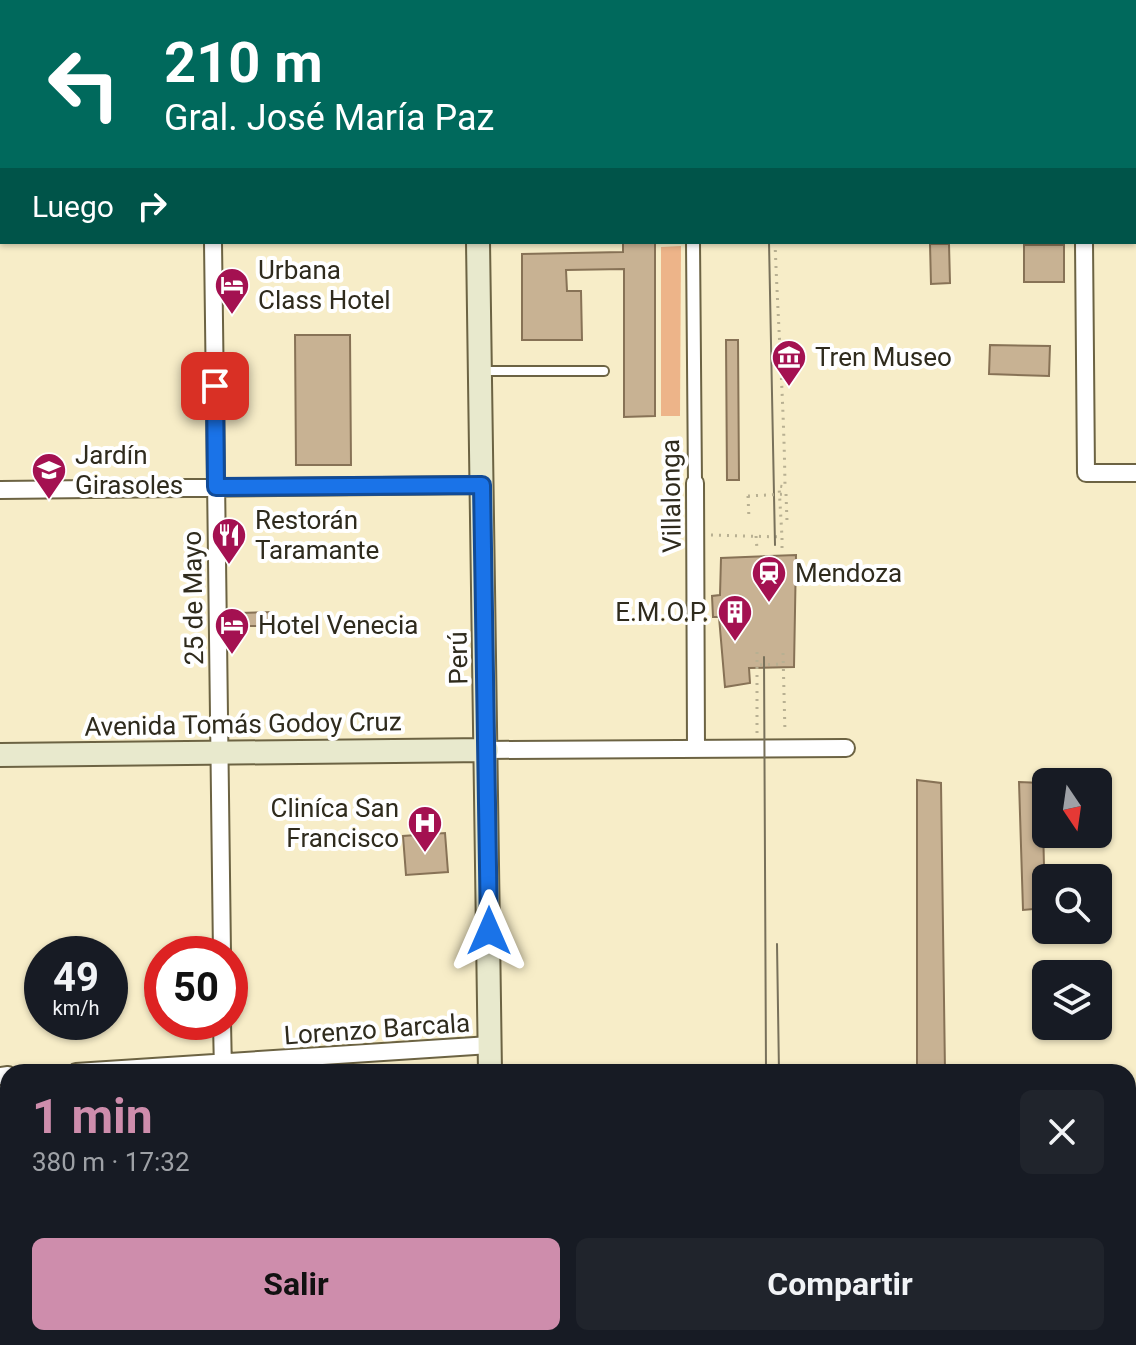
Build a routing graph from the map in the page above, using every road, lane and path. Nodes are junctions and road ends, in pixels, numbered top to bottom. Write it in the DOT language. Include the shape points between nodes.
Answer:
graph roads {
  1 [pos="213,244"];
  2 [pos="478,244"];
  3 [pos="693,244"];
  4 [pos="775,244"];
  5 [pos="1084,244"];
  6 [pos="480,371"];
  7 [pos="604,371"];
  8 [pos="1136,473"];
  9 [pos="695,483"];
  10 [pos="482,485"];
  11 [pos="216,487"];
  12 [pos="0,490"];
  13 [pos="749,519"];
  14 [pos="787,521"];
  15 [pos="695,534"];
  16 [pos="756,536"];
  17 [pos="782,537"];
  18 [pos="757,549"];
  19 [pos="782,550"];
  20 [pos="757,652"];
  21 [pos="783,653"];
  22 [pos="784,664"];
  23 [pos="757,665"];
  24 [pos="786,748"];
  25 [pos="846,748"];
  26 [pos="696,749"];
  27 [pos="761,749"];
  28 [pos="487,750"];
  29 [pos="219,752"];
  30 [pos="0,755"];
  31 [pos="222,936"];
  32 [pos="222,1040"];
  33 [pos="490,1045"];
  34 [pos="223,1064"];
  35 [pos="269,1064"];
  36 [pos="490,1064"];
  1 -- 11 [label="street, 25 de Mayo"];
  2 -- 6 [label="main road, Perú"];
  3 -- 9 [label="street, Villalonga"];
  4 -- 17 [label="path" via="784,412"];
  5 -- 8 [label="street" via="1086,473"];
  6 -- 7 [label="lane"];
  6 -- 10 [label="main road, Perú"];
  9 -- 15 [label="street, Villalonga"];
  10 -- 11 [label="street"];
  10 -- 28 [label="main road, Perú"];
  11 -- 12 [label="street"];
  11 -- 29 [label="street, 25 de Mayo"];
  13 -- 14 [label="path, bridge" via="748,496 786,494"];
  15 -- 16 [label="path"];
  15 -- 26 [label="street, Villalonga"];
  16 -- 17 [label="path"];
  16 -- 18 [label="path"];
  17 -- 19 [label="path"];
  20 -- 23 [label="path"];
  21 -- 22 [label="path"];
  22 -- 23 [label="path"];
  22 -- 24 [label="path"];
  23 -- 27 [label="path"];
  24 -- 25 [label="street"];
  24 -- 27 [label="street"];
  26 -- 27 [label="street"];
  26 -- 28 [label="street"];
  28 -- 29 [label="main road, Avenida Tomás Godoy Cruz"];
  28 -- 33 [label="main road, Perú"];
  29 -- 30 [label="main road, Avenida Tomás Godoy Cruz"];
  29 -- 31 [label="street, 25 de Mayo"];
  32 -- 34 [label="street"];
  33 -- 35 [label="street, Lorenzo Barcala"];
  33 -- 36 [label="main road, Perú"];
}
